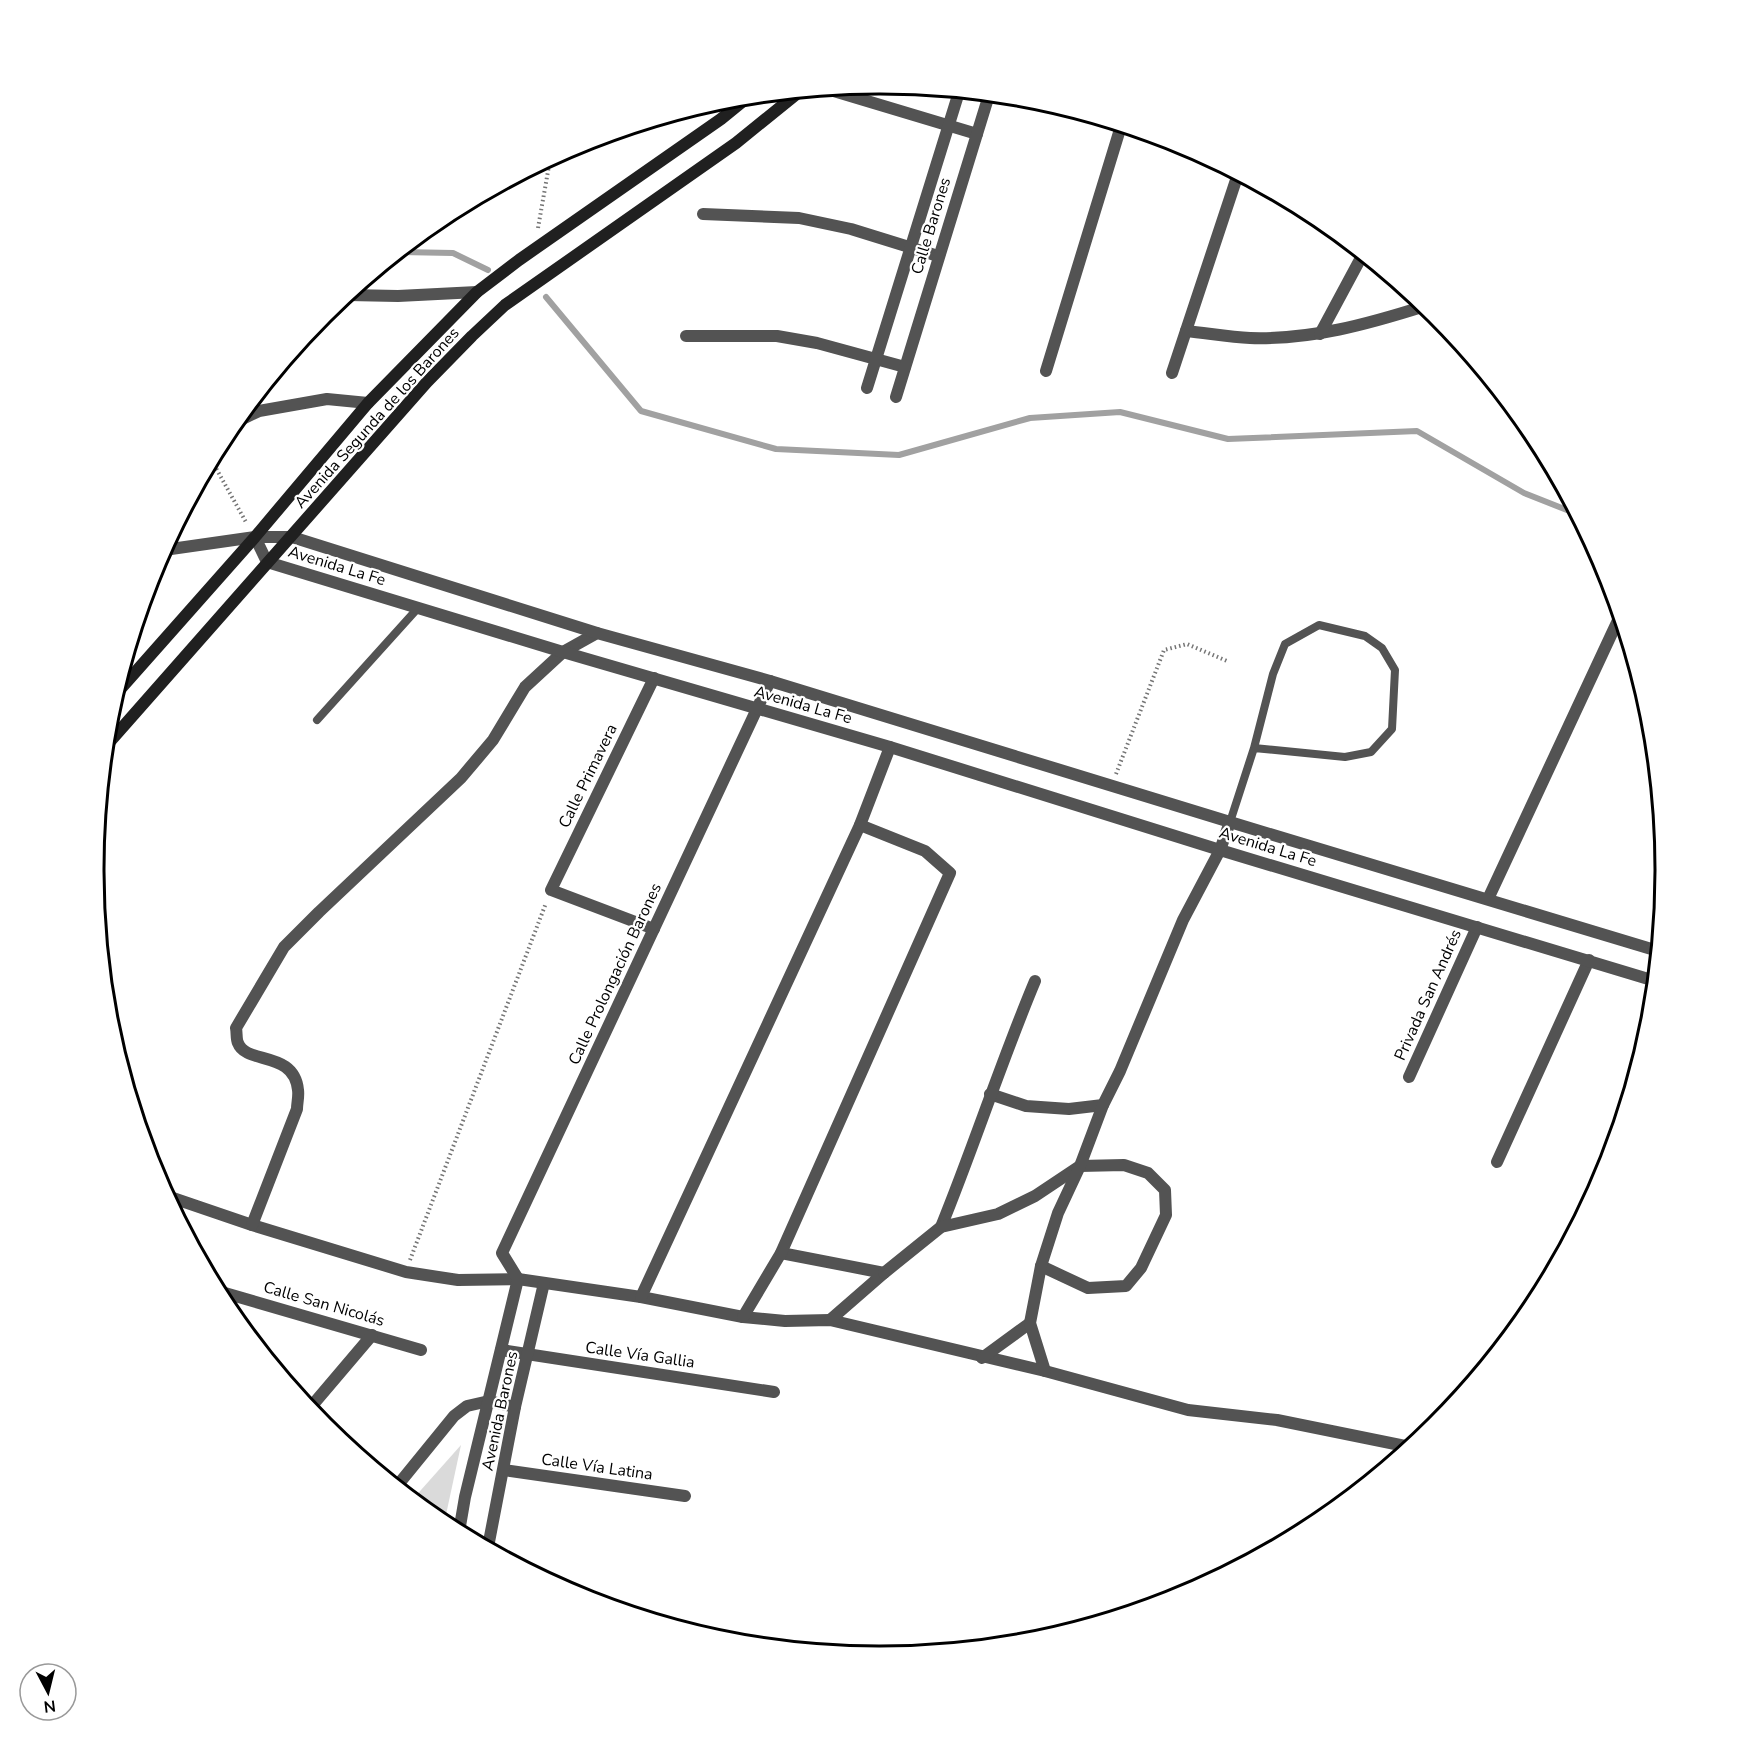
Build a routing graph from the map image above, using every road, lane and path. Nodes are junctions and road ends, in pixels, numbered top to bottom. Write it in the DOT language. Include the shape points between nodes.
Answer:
graph roads {
  1 [pos="848,95"];
  2 [pos="957,99"];
  3 [pos="789,100"];
  4 [pos="987,102"];
  5 [pos="734,108"];
  6 [pos="948,125"];
  7 [pos="1119,133"];
  8 [pos="977,134"];
  9 [pos="548,169"];
  10 [pos="1236,181"];
  11 [pos="703,214"];
  12 [pos="910,248"];
  13 [pos="534,249"];
  14 [pos="939,256"];
  15 [pos="1359,261"];
  16 [pos="477,292"];
  17 [pos="361,295"];
  18 [pos="1415,309"];
  19 [pos="1186,331"];
  20 [pos="1320,334"];
  21 [pos="686,336"];
  22 [pos="876,358"];
  23 [pos="905,367"];
  24 [pos="1046,371"];
  25 [pos="1172,373"];
  26 [pos="867,388"];
  27 [pos="896,397"];
  28 [pos="368,403"];
  29 [pos="254,414"];
  30 [pos="216,469"];
  31 [pos="255,537"];
  32 [pos="292,537"];
  33 [pos="175,548"];
  34 [pos="267,562"];
  35 [pos="418,608"];
  36 [pos="1615,626"];
  37 [pos="597,633"];
  38 [pos="563,652"];
  39 [pos="1227,661"];
  40 [pos="654,678"];
  41 [pos="128,680"];
  42 [pos="770,681"];
  43 [pos="758,709"];
  44 [pos="317,720"];
  45 [pos="117,734"];
  46 [pos="890,747"];
  47 [pos="1254,748"];
  48 [pos="1111,786"];
  49 [pos="1230,822"];
  50 [pos="860,825"];
  51 [pos="1220,849"];
  52 [pos="551,890"];
  53 [pos="1488,899"];
  54 [pos="1477,927"];
  55 [pos="654,929"];
  56 [pos="1651,949"];
  57 [pos="1589,960"];
  58 [pos="1648,979"];
  59 [pos="1035,981"];
  60 [pos="1409,1077"];
  61 [pos="990,1094"];
  62 [pos="1103,1105"];
  63 [pos="1497,1162"];
  64 [pos="1080,1167"];
  65 [pos="178,1200"];
  66 [pos="252,1225"];
  67 [pos="941,1227"];
  68 [pos="781,1253"];
  69 [pos="1041,1266"];
  70 [pos="406,1272"];
  71 [pos="884,1273"];
  72 [pos="518,1279"];
  73 [pos="544,1283"];
  74 [pos="231,1295"];
  75 [pos="641,1297"];
  76 [pos="743,1317"];
  77 [pos="830,1320"];
  78 [pos="1030,1323"];
  79 [pos="372,1335"];
  80 [pos="421,1350"];
  81 [pos="501,1350"];
  82 [pos="528,1355"];
  83 [pos="982,1358"];
  84 [pos="1045,1371"];
  85 [pos="774,1392"];
  86 [pos="316,1401"];
  87 [pos="489,1401"];
  88 [pos="515,1407"];
  89 [pos="1400,1445"];
  90 [pos="504,1470"];
  91 [pos="402,1480"];
  92 [pos="685,1496"];
  93 [pos="461,1522"];
  94 [pos="489,1540"];
  1 -- 6 [label="street"];
  2 -- 6 [label="street, Calle Barones"];
  3 -- 32 [label="main road, Avenida Segunda de los Barones" via="736,143 505,305 427,382"];
  4 -- 8 [label="street, Calle Barones"];
  5 -- 13 [label="main road, Avenida Segunda de los Barones"];
  6 -- 8 [label="street"];
  6 -- 12 [label="street, Calle Barones"];
  7 -- 24 [label="street"];
  8 -- 14 [label="street, Calle Barones"];
  9 -- 13 [label="path"];
  10 -- 19 [label="street"];
  11 -- 12 [label="street" via="799,218"];
  12 -- 14 [label="street"];
  12 -- 22 [label="street, Calle Barones"];
  13 -- 16 [label="main road, Avenida Segunda de los Barones"];
  14 -- 23 [label="street, Calle Barones"];
  15 -- 20 [label="street"];
  16 -- 17 [label="street"];
  16 -- 28 [label="main road, Avenida Segunda de los Barones"];
  18 -- 20 [label="street"];
  19 -- 20 [label="street" via="1250,338"];
  19 -- 25 [label="street"];
  21 -- 22 [label="street" via="777,336"];
  22 -- 23 [label="street"];
  22 -- 26 [label="street, Calle Barones"];
  23 -- 27 [label="street, Calle Barones"];
  28 -- 29 [label="street" via="327,399"];
  28 -- 31 [label="main road, Avenida Segunda de los Barones"];
  30 -- 31 [label="path"];
  31 -- 32 [label="street, Avenida La Fe"];
  31 -- 33 [label="street"];
  31 -- 34 [label="street, Avenida La Fe"];
  31 -- 41 [label="main road, Avenida Segunda de los Barones"];
  32 -- 34 [label="main road, Avenida Segunda de los Barones"];
  32 -- 37 [label="street, Avenida La Fe"];
  34 -- 35 [label="street, Avenida La Fe"];
  34 -- 45 [label="main road, Avenida Segunda de los Barones"];
  35 -- 38 [label="street, Avenida La Fe"];
  35 -- 44 [label="lane"];
  36 -- 53 [label="street"];
  37 -- 38 [label="street"];
  37 -- 42 [label="street, Avenida La Fe"];
  38 -- 40 [label="street, Avenida La Fe"];
  38 -- 66 [label="street" via="525,687 493,740 461,777 284,948 236,1028 238,1044 245,1052 281,1063 293,1073 298,1089 297,1109"];
  39 -- 48 [label="path" via="1187,644 1164,650"];
  40 -- 43 [label="street, Avenida La Fe"];
  40 -- 52 [label="street, Calle Primavera"];
  42 -- 43 [label="street, Calle Prolongación Barones"];
  42 -- 48 [label="street, Avenida La Fe"];
  43 -- 46 [label="street, Avenida La Fe"];
  43 -- 55 [label="street, Calle Prolongación Barones"];
  46 -- 50 [label="street"];
  46 -- 51 [label="street, Avenida La Fe"];
  47 -- 47 [label="lane" via="1272,674 1285,644 1319,625 1365,636 1382,648 1395,670 1392,729 1371,752 1344,757"];
  47 -- 49 [label="lane"];
  48 -- 49 [label="street, Avenida La Fe"];
  49 -- 51 [label="street"];
  49 -- 53 [label="street, Avenida La Fe"];
  50 -- 68 [label="street" via="925,851 950,873"];
  50 -- 75 [label="street"];
  51 -- 54 [label="street, Avenida La Fe"];
  51 -- 62 [label="street" via="1183,920"];
  52 -- 55 [label="street"];
  52 -- 70 [label="path"];
  53 -- 56 [label="street, Avenida La Fe"];
  54 -- 57 [label="street, Avenida La Fe"];
  54 -- 60 [label="street, Privada San Andrés"];
  55 -- 72 [label="street, Calle Prolongación Barones" via="502,1253"];
  57 -- 58 [label="street, Avenida La Fe"];
  57 -- 63 [label="street"];
  59 -- 61 [label="street"];
  61 -- 62 [label="street" via="1026,1106 1069,1109"];
  61 -- 67 [label="street"];
  62 -- 64 [label="street"];
  64 -- 67 [label="street" via="998,1214"];
  64 -- 69 [label="street" via="1058,1213"];
  64 -- 69 [label="street" via="1124,1165 1148,1173 1165,1190 1166,1215 1141,1268 1125,1286 1088,1288"];
  65 -- 66 [label="street"];
  66 -- 70 [label="street"];
  67 -- 71 [label="street"];
  68 -- 71 [label="street"];
  68 -- 76 [label="street"];
  69 -- 78 [label="street"];
  70 -- 72 [label="street" via="458,1280"];
  71 -- 77 [label="street"];
  72 -- 73 [label="street"];
  72 -- 81 [label="street, Avenida Barones"];
  73 -- 75 [label="street"];
  73 -- 82 [label="street, Avenida Barones"];
  74 -- 79 [label="street, Calle San Nicolás"];
  75 -- 76 [label="street"];
  76 -- 77 [label="street"];
  77 -- 83 [label="street"];
  78 -- 83 [label="street"];
  78 -- 84 [label="street"];
  79 -- 80 [label="street, Calle San Nicolás"];
  79 -- 86 [label="street"];
  81 -- 82 [label="street, Calle Vía Gallia"];
  81 -- 87 [label="street, Avenida Barones"];
  82 -- 85 [label="street, Calle Vía Gallia"];
  82 -- 88 [label="street, Avenida Barones"];
  83 -- 84 [label="street"];
  84 -- 89 [label="street" via="1188,1410 1277,1420"];
  87 -- 88 [label="street"];
  87 -- 91 [label="street" via="467,1406 454,1416"];
  87 -- 93 [label="street, Avenida Barones"];
  88 -- 90 [label="street, Avenida Barones"];
  90 -- 92 [label="street, Calle Vía Latina"];
  90 -- 94 [label="street, Avenida Barones"];
}
